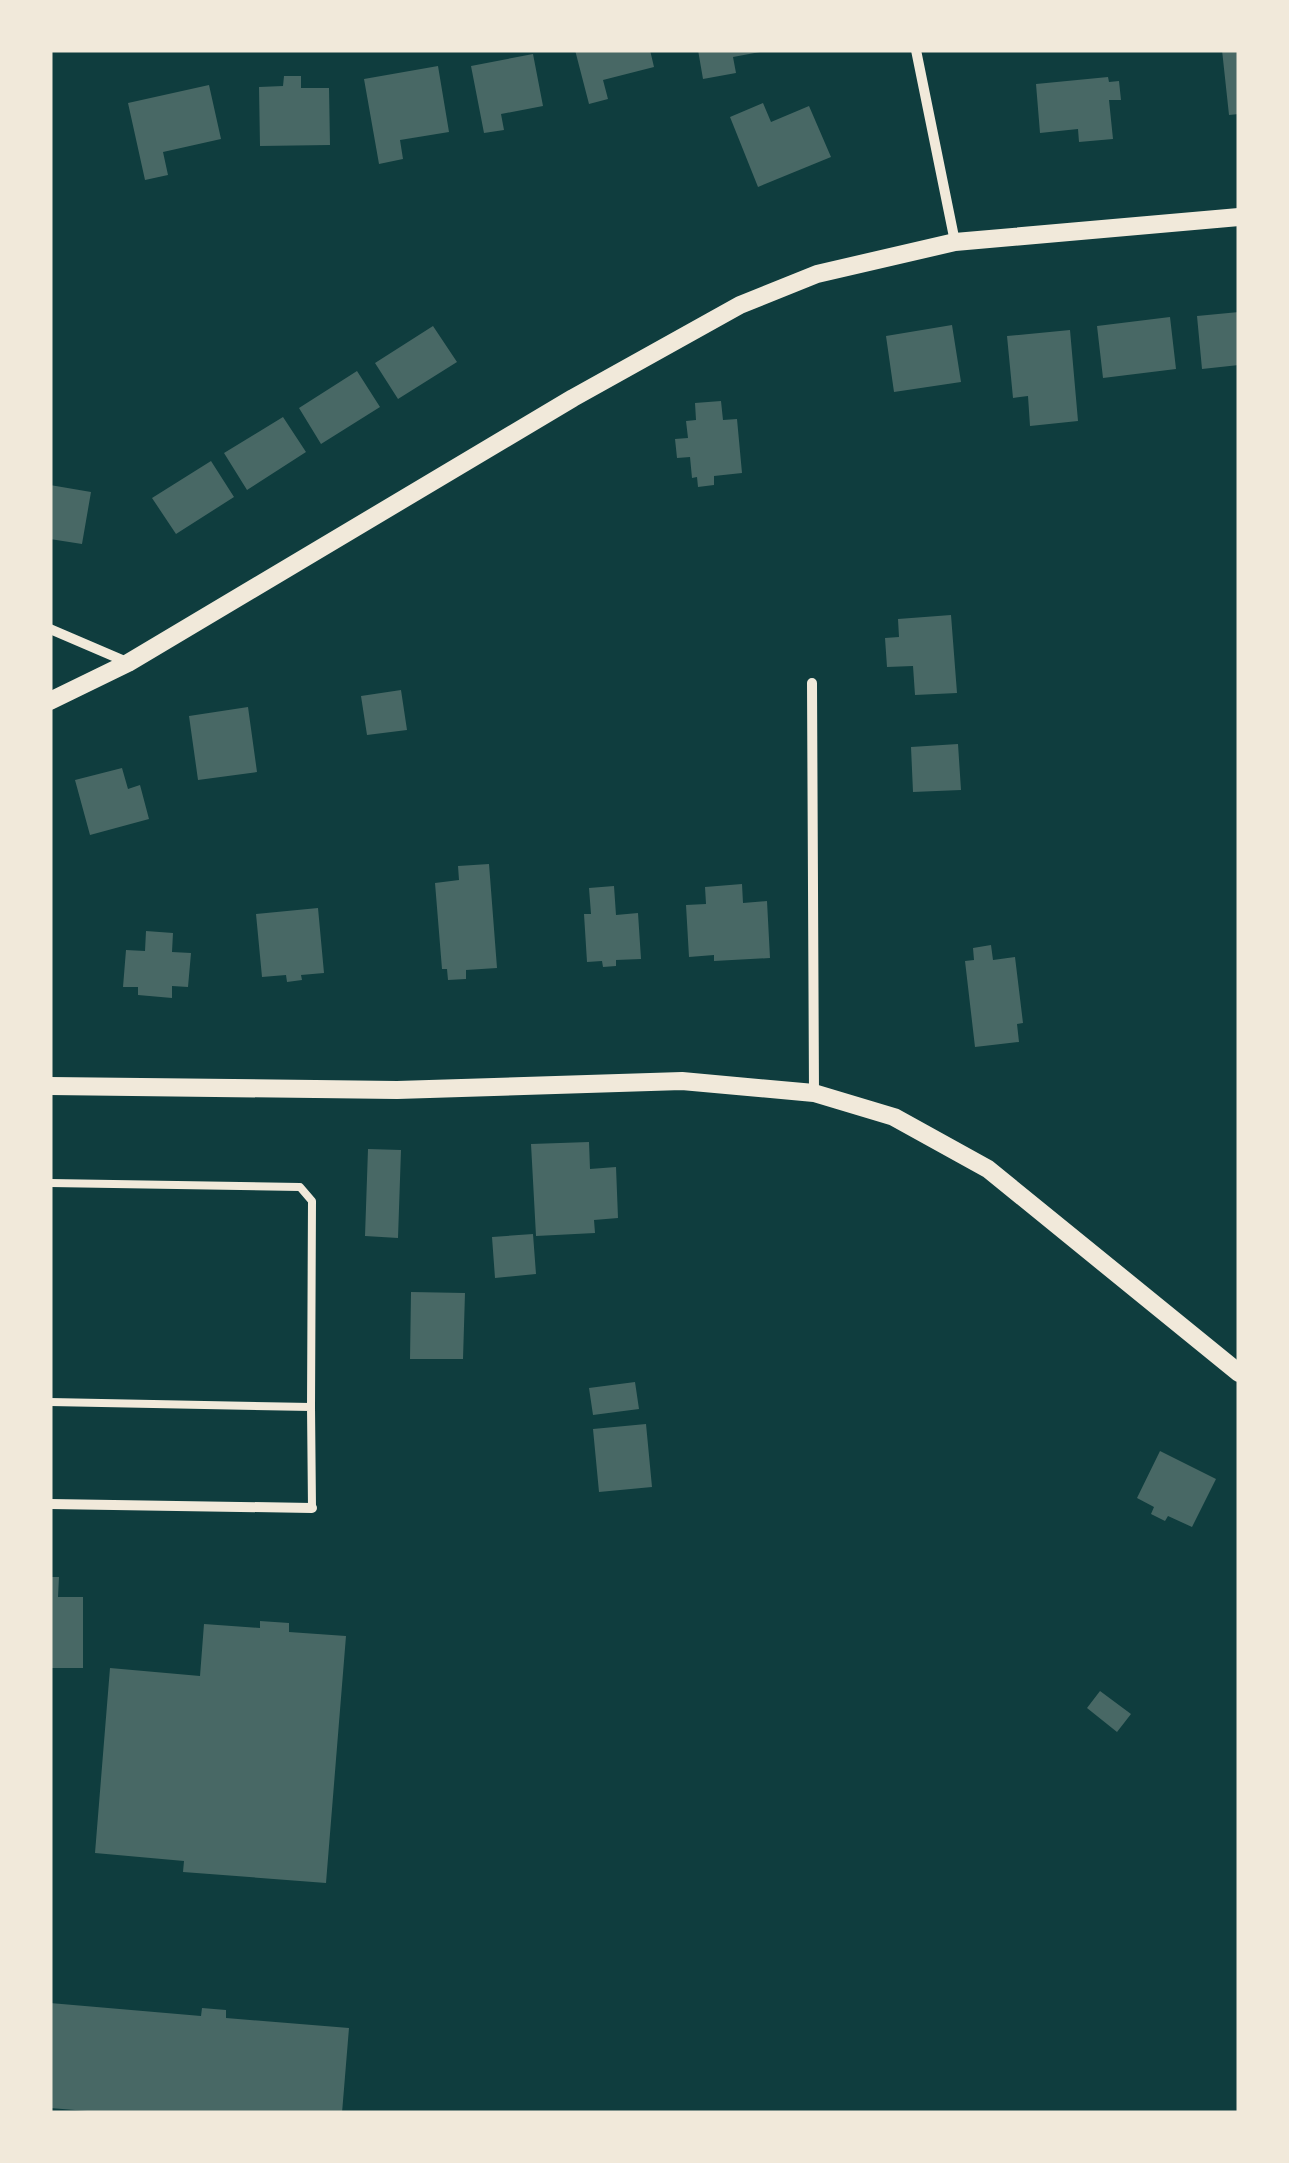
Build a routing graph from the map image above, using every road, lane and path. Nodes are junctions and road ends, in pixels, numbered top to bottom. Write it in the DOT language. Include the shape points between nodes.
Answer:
graph roads {
  1 [pos="916,50"];
  2 [pos="1239,216"];
  3 [pos="955,242"];
  4 [pos="50,628"];
  5 [pos="128,663"];
  6 [pos="812,683"];
  7 [pos="50,701"];
  8 [pos="50,1086"];
  9 [pos="814,1093"];
  10 [pos="50,1184"];
  11 [pos="1239,1374"];
  12 [pos="50,1402"];
  13 [pos="311,1406"];
  14 [pos="50,1504"];
  15 [pos="312,1508"];
  1 -- 3 [label="street"];
  2 -- 3 [label="street"];
  3 -- 5 [label="street" via="817,274 740,305"];
  4 -- 5 [label="street"];
  5 -- 7 [label="street"];
  6 -- 9 [label="street"];
  8 -- 9 [label="street" via="397,1090 682,1080"];
  9 -- 11 [label="street" via="894,1117 988,1169"];
  10 -- 13 [label="lane" via="300,1188 312,1201"];
  12 -- 13 [label="lane"];
  13 -- 15 [label="lane"];
  14 -- 15 [label="street"];
}
